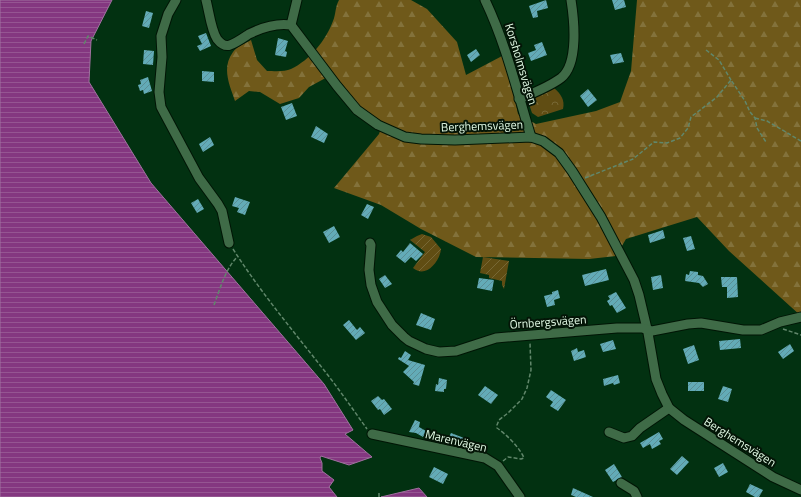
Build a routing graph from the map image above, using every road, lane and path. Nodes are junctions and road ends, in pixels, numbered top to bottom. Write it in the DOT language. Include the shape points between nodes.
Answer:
graph roads {
  1 [pos="176,0"];
  2 [pos="206,0"];
  3 [pos="297,0"];
  4 [pos="485,0"];
  5 [pos="571,0"];
  6 [pos="290,24"];
  7 [pos="97,40"];
  8 [pos="84,44"];
  9 [pos="706,50"];
  10 [pos="731,80"];
  11 [pos="519,99"];
  12 [pos="755,118"];
  13 [pos="531,136"];
  14 [pos="801,141"];
  15 [pos="766,142"];
  16 [pos="578,180"];
  17 [pos="370,242"];
  18 [pos="229,243"];
  19 [pos="238,257"];
  20 [pos="214,305"];
  21 [pos="801,317"];
  22 [pos="782,329"];
  23 [pos="647,330"];
  24 [pos="529,335"];
  25 [pos="801,335"];
  26 [pos="669,408"];
  27 [pos="609,432"];
  28 [pos="372,434"];
  29 [pos="506,458"];
  30 [pos="621,483"];
  31 [pos="801,490"];
  32 [pos="379,493"];
  33 [pos="379,497"];
  34 [pos="520,497"];
  35 [pos="637,497"];
  1 -- 18 [label="street" via="161,36 160,106 199,178 222,211"];
  2 -- 6 [label="street" via="217,40 223,45 230,45 267,27"];
  3 -- 6 [label="street"];
  4 -- 11 [label="street, Korsholmsvägen" via="509,61"];
  5 -- 11 [label="street" via="574,46 566,72 562,77"];
  6 -- 13 [label="street, Berghemsvägen" via="357,110 378,125 405,137 421,139"];
  7 -- 8 [label="path" via="88,36"];
  9 -- 10 [label="path" via="719,60"];
  10 -- 12 [label="path"];
  10 -- 16 [label="path" via="691,118 688,128 680,138 667,143 654,142 633,159"];
  11 -- 13 [label="street, Korsholmsvägen"];
  12 -- 14 [label="path" via="767,121"];
  12 -- 15 [label="path" via="757,128"];
  13 -- 16 [label="street, Berghemsvägen" via="559,153"];
  16 -- 23 [label="street, Berghemsvägen" via="634,280"];
  17 -- 24 [label="street, Örnbergsvägen" via="370,285 377,302 392,325 409,341 426,349 448,352 496,338"];
  18 -- 19 [label="path"];
  19 -- 20 [label="path" via="224,276"];
  19 -- 28 [label="path" via="252,279"];
  21 -- 23 [label="street, Örnbergsvägen" via="760,330 743,330 701,323"];
  22 -- 25 [label="path"];
  23 -- 24 [label="street, Örnbergsvägen" via="617,328"];
  23 -- 26 [label="street, Berghemsvägen" via="656,379"];
  24 -- 29 [label="path" via="530,370 527,388 522,399 498,420 496,425 524,458"];
  26 -- 27 [label="street" via="632,436 624,438"];
  26 -- 31 [label="street, Berghemsvägen" via="773,477"];
  28 -- 34 [label="street, Marenvägen" via="485,458 498,466"];
  30 -- 35 [label="street" via="634,491"];
  32 -- 33 [label="path"];
}
